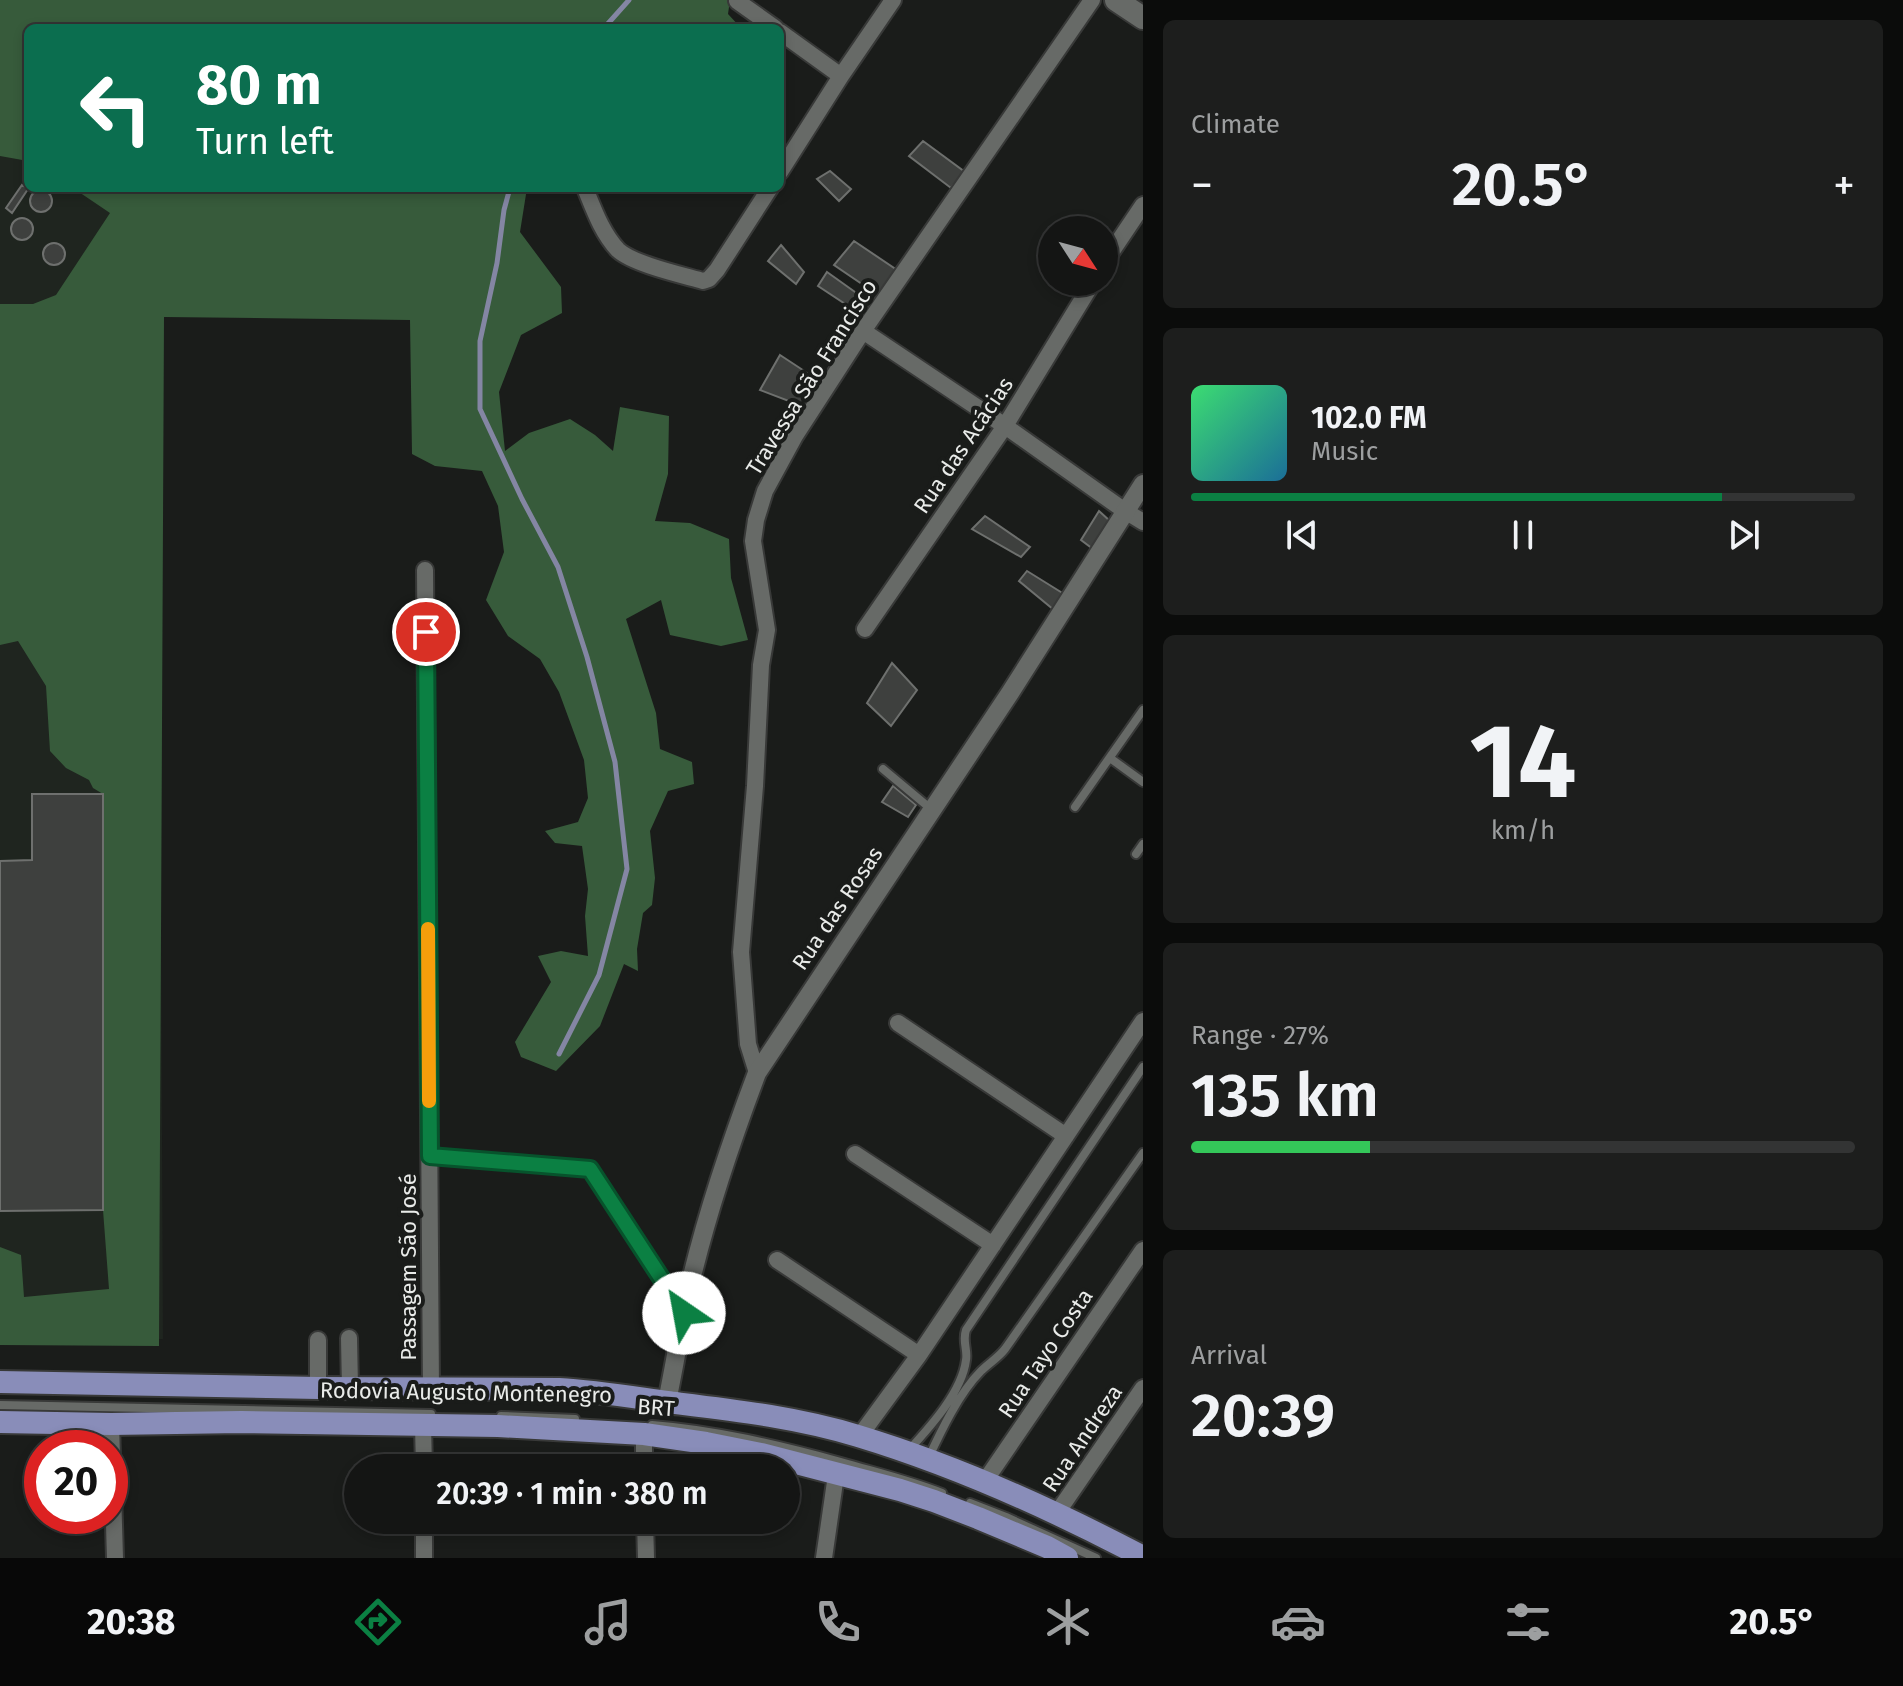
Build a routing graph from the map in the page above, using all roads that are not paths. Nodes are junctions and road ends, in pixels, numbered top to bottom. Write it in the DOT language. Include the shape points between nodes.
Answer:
graph roads {
  1 [pos="893,0"];
  2 [pos="1092,0"];
  3 [pos="1116,0"];
  4 [pos="737,1"];
  5 [pos="1143,18"];
  6 [pos="770,24"];
  7 [pos="784,34"];
  8 [pos="841,76"];
  9 [pos="784,166"];
  10 [pos="587,192"];
  11 [pos="767,192"];
  12 [pos="1143,205"];
  13 [pos="1118,242"];
  14 [pos="1084,296"];
  15 [pos="863,331"];
  16 [pos="1005,426"];
  17 [pos="1143,484"];
  18 [pos="1125,511"];
  19 [pos="1143,522"];
  20 [pos="425,570"];
  21 [pos="865,629"];
  22 [pos="1143,710"];
  23 [pos="1110,758"];
  24 [pos="883,769"];
  25 [pos="1143,782"];
  26 [pos="1075,807"];
  27 [pos="932,810"];
  28 [pos="1143,844"];
  29 [pos="1136,854"];
  30 [pos="1143,1021"];
  31 [pos="898,1023"];
  32 [pos="1143,1067"];
  33 [pos="757,1073"];
  34 [pos="1066,1136"];
  35 [pos="1143,1153"];
  36 [pos="855,1154"];
  37 [pos="430,1156"];
  38 [pos="993,1245"];
  39 [pos="1143,1250"];
  40 [pos="777,1260"];
  41 [pos="684,1313"];
  42 [pos="349,1338"];
  43 [pos="318,1340"];
  44 [pos="919,1355"];
  45 [pos="967,1358"];
  46 [pos="982,1369"];
  47 [pos="0,1382"];
  48 [pos="318,1388"];
  49 [pos="350,1388"];
  50 [pos="1143,1388"];
  51 [pos="431,1389"];
  52 [pos="667,1402"];
  53 [pos="0,1405"];
  54 [pos="497,1416"];
  55 [pos="430,1420"];
  56 [pos="582,1420"];
  57 [pos="0,1422"];
  58 [pos="111,1424"];
  59 [pos="644,1429"];
  60 [pos="859,1437"];
  61 [pos="426,1454"];
  62 [pos="644,1454"];
  63 [pos="917,1456"];
  64 [pos="836,1475"];
  65 [pos="985,1481"];
  66 [pos="1057,1513"];
  67 [pos="424,1534"];
  68 [pos="645,1534"];
  69 [pos="1143,1557"];
  70 [pos="115,1558"];
  71 [pos="424,1558"];
  72 [pos="646,1558"];
  73 [pos="824,1558"];
  74 [pos="1067,1558"];
  75 [pos="1096,1558"];
  1 -- 8 [label="street"];
  2 -- 15 [label="street, Travessa São Francisco"];
  3 -- 5 [label="main road"];
  4 -- 6 [label="street"];
  7 -- 8 [label="street"];
  8 -- 9 [label="street"];
  10 -- 11 [label="street" via="618,250 703,281 717,270"];
  12 -- 13 [label="street"];
  14 -- 16 [label="street, Rua das Acácias"];
  15 -- 16 [label="street"];
  15 -- 33 [label="street, Travessa São Francisco" via="765,491 753,541 767,630 741,952 748,1044"];
  16 -- 18 [label="street"];
  16 -- 21 [label="street, Rua das Acácias"];
  17 -- 18 [label="street, Rua das Rosas"];
  18 -- 19 [label="street"];
  18 -- 27 [label="street, Rua das Rosas"];
  20 -- 37 [label="street, Passagem São José"];
  22 -- 23 [label="lane"];
  23 -- 25 [label="lane"];
  23 -- 26 [label="lane"];
  24 -- 27 [label="lane"];
  27 -- 33 [label="street, Rua das Rosas"];
  28 -- 29 [label="lane"];
  30 -- 34 [label="street"];
  31 -- 34 [label="street"];
  32 -- 45 [label="lane" via="966,1330"];
  33 -- 41 [label="street, Rua das Rosas" via="708,1216"];
  34 -- 38 [label="street"];
  35 -- 46 [label="lane" via="1001,1356"];
  36 -- 38 [label="street"];
  37 -- 41 [label="lane" via="590,1169"];
  37 -- 51 [label="street, Passagem São José"];
  38 -- 44 [label="street"];
  39 -- 65 [label="street, Rua Tayo Costa"];
  40 -- 44 [label="street"];
  41 -- 52 [label="street, Rua das Rosas"];
  42 -- 49 [label="street"];
  43 -- 48 [label="street"];
  44 -- 60 [label="street"];
  45 -- 46 [label="lane"];
  45 -- 63 [label="lane" via="956,1389"];
  46 -- 63 [label="lane"];
  47 -- 48 [label="main road, Rodovia Augusto Montenegro"];
  48 -- 49 [label="main road, Rodovia Augusto Montenegro"];
  49 -- 51 [label="main road, Rodovia Augusto Montenegro"];
  50 -- 66 [label="street, Rua Andreza"];
  51 -- 52 [label="main road, Rodovia Augusto Montenegro" via="559,1389"];
  52 -- 60 [label="main road, Rodovia Augusto Montenegro" via="738,1410"];
  53 -- 55 [label="lane"];
  54 -- 56 [label="lane"];
  55 -- 58 [label="main road, Rodovia Augusto Montenegro"];
  55 -- 59 [label="main road, Rodovia Augusto Montenegro"];
  55 -- 61 [label="street"];
  57 -- 58 [label="main road, Rodovia Augusto Montenegro"];
  58 -- 70 [label="street"];
  59 -- 62 [label="street"];
  59 -- 64 [label="main road, Rodovia Augusto Montenegro"];
  59 -- 75 [label="lane, BRT" via="694,1428 917,1483"];
  60 -- 63 [label="main road, Rodovia Augusto Montenegro"];
  63 -- 65 [label="main road, Rodovia Augusto Montenegro"];
  64 -- 73 [label="street"];
  64 -- 74 [label="main road, Rodovia Augusto Montenegro" via="934,1501"];
  65 -- 66 [label="main road, Rodovia Augusto Montenegro"];
  66 -- 69 [label="main road, Rodovia Augusto Montenegro"];
  67 -- 71 [label="street"];
  68 -- 72 [label="street"];
}
